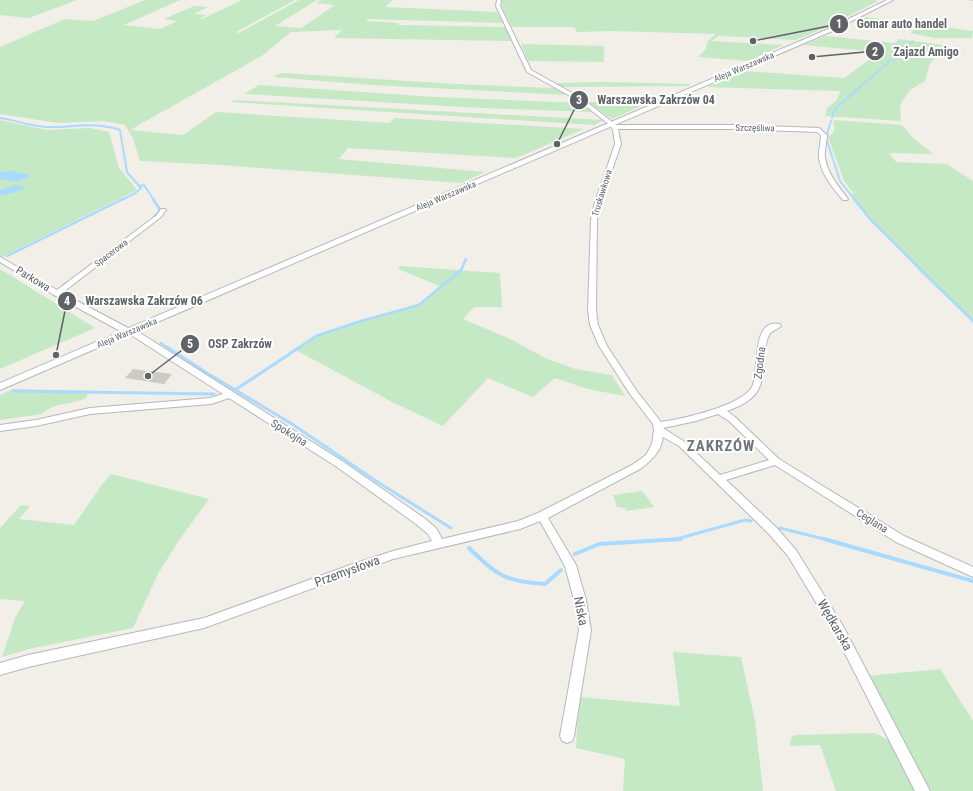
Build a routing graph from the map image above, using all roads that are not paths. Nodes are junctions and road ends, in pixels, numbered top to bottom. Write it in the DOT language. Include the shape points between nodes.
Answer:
graph roads {
  1 [pos="499,0"];
  2 [pos="886,1"];
  3 [pos="613,126"];
  4 [pos="845,199"];
  5 [pos="164,210"];
  6 [pos="0,259"];
  7 [pos="57,294"];
  8 [pos="777,326"];
  9 [pos="129,331"];
  10 [pos="0,387"];
  11 [pos="229,395"];
  12 [pos="720,411"];
  13 [pos="658,427"];
  14 [pos="0,428"];
  15 [pos="776,461"];
  16 [pos="718,479"];
  17 [pos="542,516"];
  18 [pos="439,544"];
  19 [pos="973,572"];
  20 [pos="0,669"];
  21 [pos="567,736"];
  22 [pos="923,791"];
  1 -- 3 [label="street" via="498,6 529,71 581,100"];
  2 -- 3 [label="street, Aleja Warszawska" via="828,31"];
  3 -- 4 [label="street, Szczęśliwa" via="819,130 824,135 824,164"];
  3 -- 9 [label="street, Aleja Warszawska"];
  3 -- 13 [label="street, Truskawkowa" via="618,144 594,220 594,326 603,346"];
  5 -- 7 [label="street, Spacerowa"];
  6 -- 7 [label="street, Parkowa"];
  7 -- 9 [label="street, Parkowa"];
  8 -- 12 [label="street, Zgodna" via="768,328 765,332 760,378 755,390"];
  9 -- 10 [label="street, Aleja Warszawska"];
  9 -- 11 [label="street, Spokojna"];
  11 -- 14 [label="street" via="211,401 90,411"];
  11 -- 18 [label="street, Spokojna" via="341,466 420,521 432,531"];
  12 -- 13 [label="street"];
  12 -- 15 [label="street, Ceglana"];
  13 -- 16 [label="street, Wędkarska" via="682,444"];
  13 -- 17 [label="street, Przemysłowa" via="657,444 643,462"];
  15 -- 16 [label="street"];
  15 -- 19 [label="street, Ceglana" via="900,539"];
  16 -- 22 [label="street, Wędkarska" via="773,531 792,553 839,630"];
  17 -- 18 [label="street, Przemysłowa" via="514,527"];
  17 -- 21 [label="street, Niska" via="570,565 585,630"];
  18 -- 20 [label="street, Przemysłowa" via="357,567 204,623"];
}
